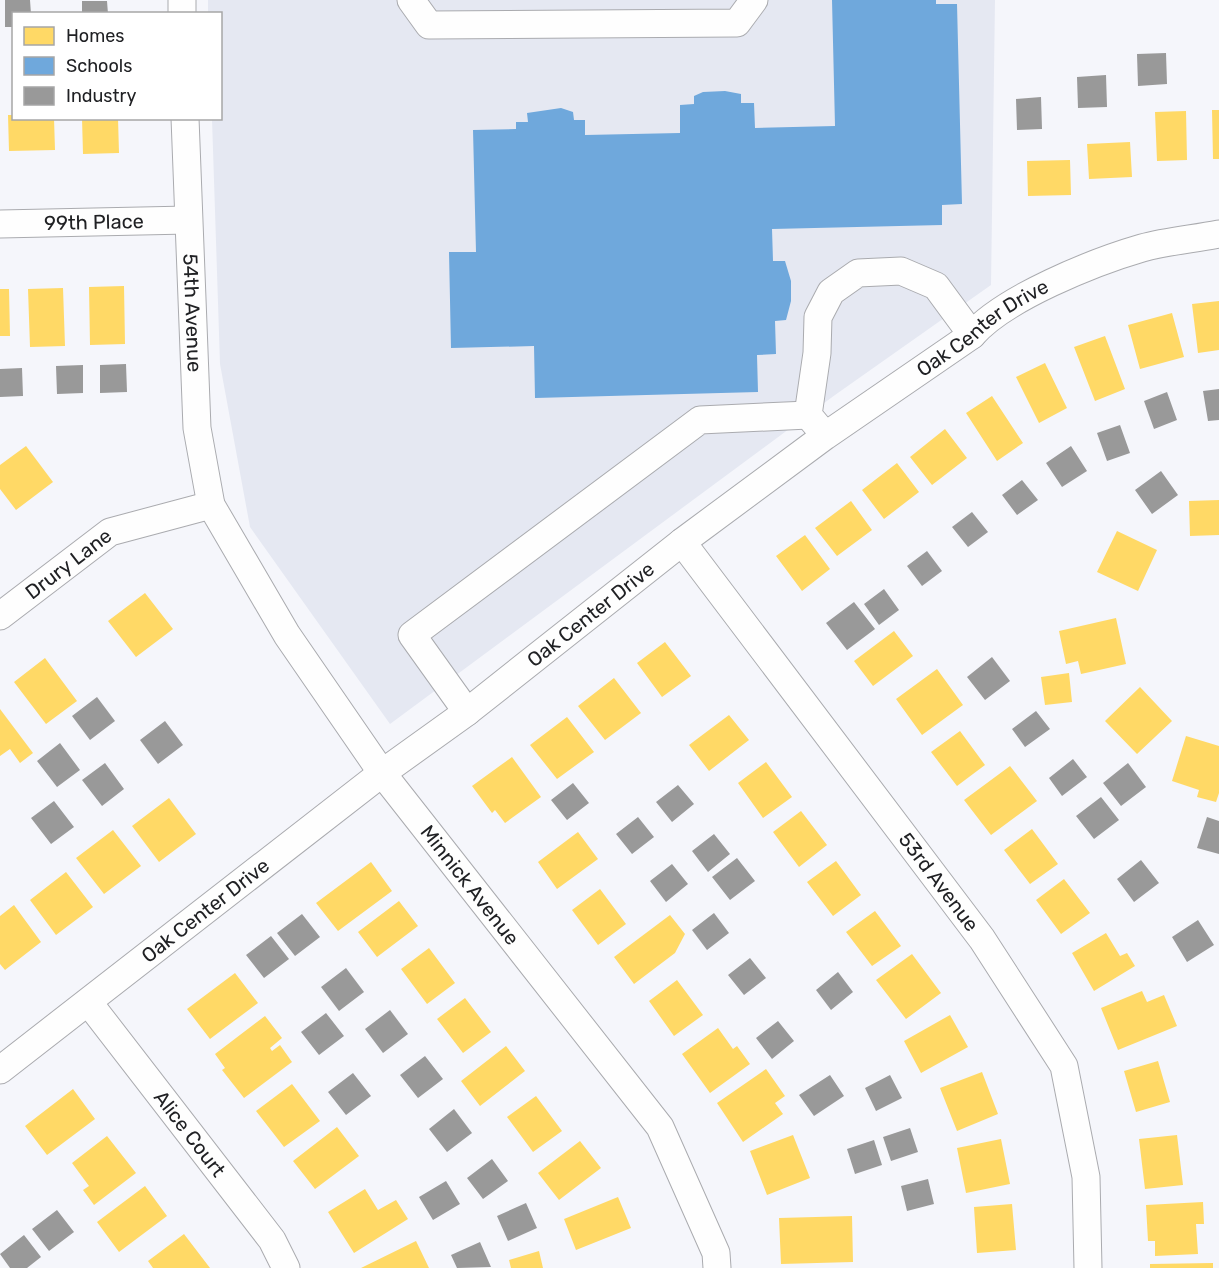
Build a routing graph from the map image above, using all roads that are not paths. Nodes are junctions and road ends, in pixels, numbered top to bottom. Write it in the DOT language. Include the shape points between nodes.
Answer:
graph roads {
  1 [pos="411,0"];
  2 [pos="754,0"];
  3 [pos="185,120"];
  4 [pos="188,220"];
  5 [pos="0,224"];
  6 [pos="1219,234"];
  7 [pos="972,335"];
  8 [pos="808,415"];
  9 [pos="825,436"];
  10 [pos="211,505"];
  11 [pos="682,542"];
  12 [pos="0,616"];
  13 [pos="467,711"];
  14 [pos="382,773"];
  15 [pos="89,1003"];
  16 [pos="0,1070"];
  17 [pos="286,1268"];
  18 [pos="717,1268"];
  19 [pos="1088,1268"];
  1 -- 2 [label="street" via="429,25 736,23"];
  3 -- 4 [label="street, 54th Avenue"];
  4 -- 5 [label="street, 99th Place"];
  4 -- 10 [label="street, 54th Avenue" via="197,428"];
  6 -- 7 [label="street, Oak Center Drive" via="1143,248 1096,264 1020,300 984,321"];
  7 -- 8 [label="street" via="936,286 901,271 858,273 831,292 818,317"];
  7 -- 9 [label="street, Oak Center Drive"];
  8 -- 9 [label="street"];
  8 -- 13 [label="street" via="700,420 412,635"];
  9 -- 11 [label="street, Oak Center Drive"];
  10 -- 12 [label="street, Drury Lane" via="110,532"];
  10 -- 14 [label="street, Minnick Avenue" via="287,635"];
  11 -- 13 [label="street, Oak Center Drive"];
  11 -- 19 [label="street, 53rd Avenue" via="982,939 1064,1066 1086,1177"];
  13 -- 14 [label="street, Oak Center Drive"];
  14 -- 15 [label="street, Oak Center Drive"];
  14 -- 18 [label="street, Minnick Avenue" via="660,1127 716,1253"];
  15 -- 16 [label="street, Oak Center Drive"];
  15 -- 17 [label="street, Alice Court" via="273,1240"];
}
